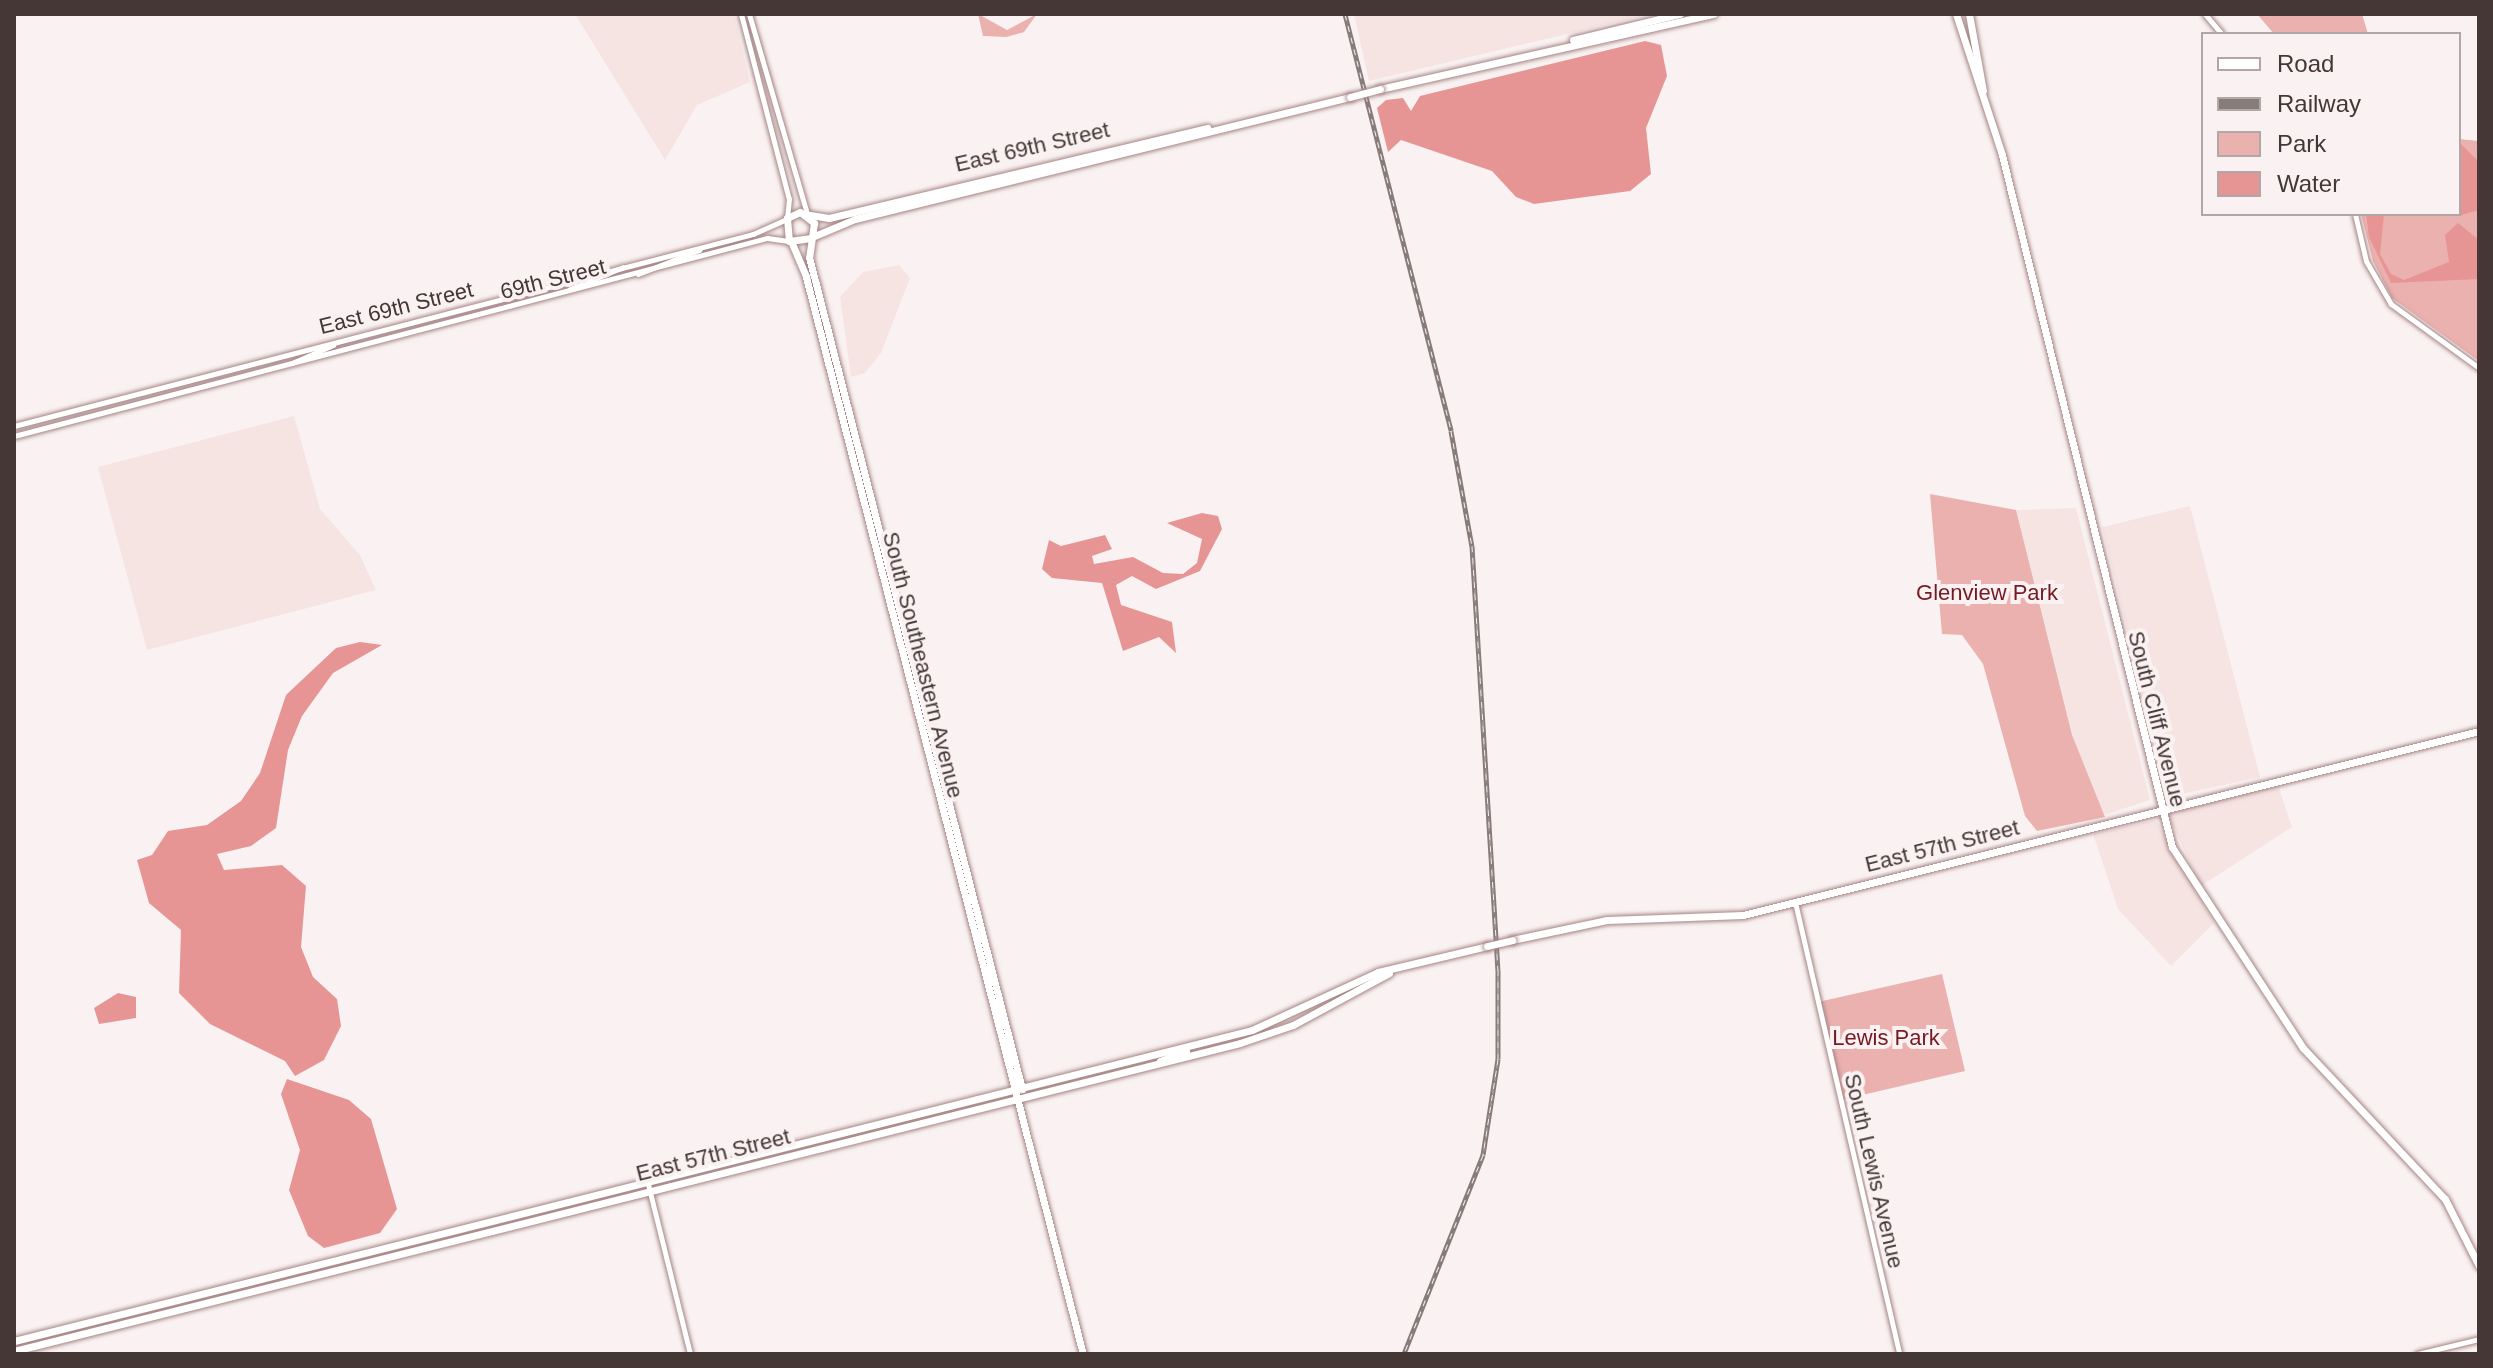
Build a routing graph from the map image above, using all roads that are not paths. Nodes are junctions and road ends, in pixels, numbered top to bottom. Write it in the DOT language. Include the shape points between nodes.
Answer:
graph roads {
  1 [pos="741,14"];
  2 [pos="749,14"];
  3 [pos="1680,14"];
  4 [pos="1714,14"];
  5 [pos="1956,14"];
  6 [pos="1969,14"];
  7 [pos="2205,14"];
  8 [pos="2220,32"];
  9 [pos="1549,49"];
  10 [pos="1983,91"];
  11 [pos="1268,116"];
  12 [pos="807,214"];
  13 [pos="2355,216"];
  14 [pos="786,218"];
  15 [pos="811,237"];
  16 [pos="790,241"];
  17 [pos="707,245"];
  18 [pos="623,267"];
  19 [pos="638,274"];
  20 [pos="562,293"];
  21 [pos="337,342"];
  22 [pos="324,356"];
  23 [pos="290,365"];
  24 [pos="2479,368"];
  25 [pos="14,426"];
  26 [pos="14,436"];
  27 [pos="2479,731"];
  28 [pos="2160,810"];
  29 [pos="1795,902"];
  30 [pos="1410,965"];
  31 [pos="1218,1038"];
  32 [pos="1159,1064"];
  33 [pos="1018,1088"];
  34 [pos="1020,1098"];
  35 [pos="648,1185"];
  36 [pos="2478,1261"];
  37 [pos="2479,1339"];
  38 [pos="14,1341"];
  39 [pos="14,1351"];
  40 [pos="690,1354"];
  41 [pos="1083,1354"];
  42 [pos="1899,1354"];
  43 [pos="2417,1354"];
  1 -- 14 [label="street" via="789,199"];
  2 -- 12 [label="street"];
  3 -- 9 [label="main road, East 69th Street"];
  4 -- 9 [label="main road, East 69th Street"];
  5 -- 10 [label="main road, South Cliff Avenue"];
  6 -- 10 [label="main road, South Cliff Avenue"];
  7 -- 8 [label="street"];
  9 -- 11 [label="main road, East 69th Street, bridge"];
  10 -- 28 [label="main road, South Cliff Avenue"];
  11 -- 12 [label="main road, East 69th Street" via="1097,150 829,218"];
  11 -- 15 [label="main road, East 69th Street" via="855,219"];
  12 -- 14 [label="main road, East 69th Street"];
  12 -- 15 [label="main road, South Southeastern Avenue"];
  13 -- 24 [label="street" via="2366,261 2391,304"];
  14 -- 16 [label="main road, South Southeastern Avenue"];
  14 -- 17 [label="street, East 69th Street"];
  15 -- 16 [label="main road, East 69th Street"];
  15 -- 33 [label="main road, South Southeastern Avenue" via="809,257"];
  16 -- 19 [label="street, 69th Street" via="767,238"];
  16 -- 33 [label="main road, South Southeastern Avenue" via="806,277"];
  17 -- 18 [label="street, East 69th Street"];
  17 -- 19 [label="street"];
  18 -- 20 [label="street"];
  18 -- 21 [label="street, East 69th Street"];
  19 -- 20 [label="street, 69th Street"];
  20 -- 22 [label="street, 69th Street"];
  21 -- 23 [label="street"];
  21 -- 25 [label="street, East 69th Street"];
  22 -- 23 [label="street, East 69th Street"];
  23 -- 26 [label="street, East 69th Street"];
  27 -- 28 [label="main road, East 57th Street"];
  28 -- 29 [label="main road, East 57th Street"];
  28 -- 36 [label="main road, South Cliff Avenue" via="2180,864 2284,1022 2327,1077 2445,1199"];
  29 -- 30 [label="main road, East 57th Street, bridge" via="1734,917 1607,920"];
  29 -- 42 [label="street, South Lewis Avenue"];
  30 -- 31 [label="main road, East 57th Street"];
  30 -- 32 [label="main road, East 57th Street" via="1280,1030"];
  31 -- 32 [label="main road"];
  31 -- 33 [label="main road, East 57th Street"];
  32 -- 34 [label="main road, East 57th Street"];
  33 -- 34 [label="main road, South Southeastern Avenue"];
  33 -- 35 [label="main road, East 57th Street"];
  34 -- 35 [label="main road, East 57th Street"];
  34 -- 41 [label="main road, South Southeastern Avenue"];
  35 -- 38 [label="main road, East 57th Street"];
  35 -- 39 [label="main road, East 57th Street"];
  35 -- 40 [label="street"];
  37 -- 43 [label="street"];
}
